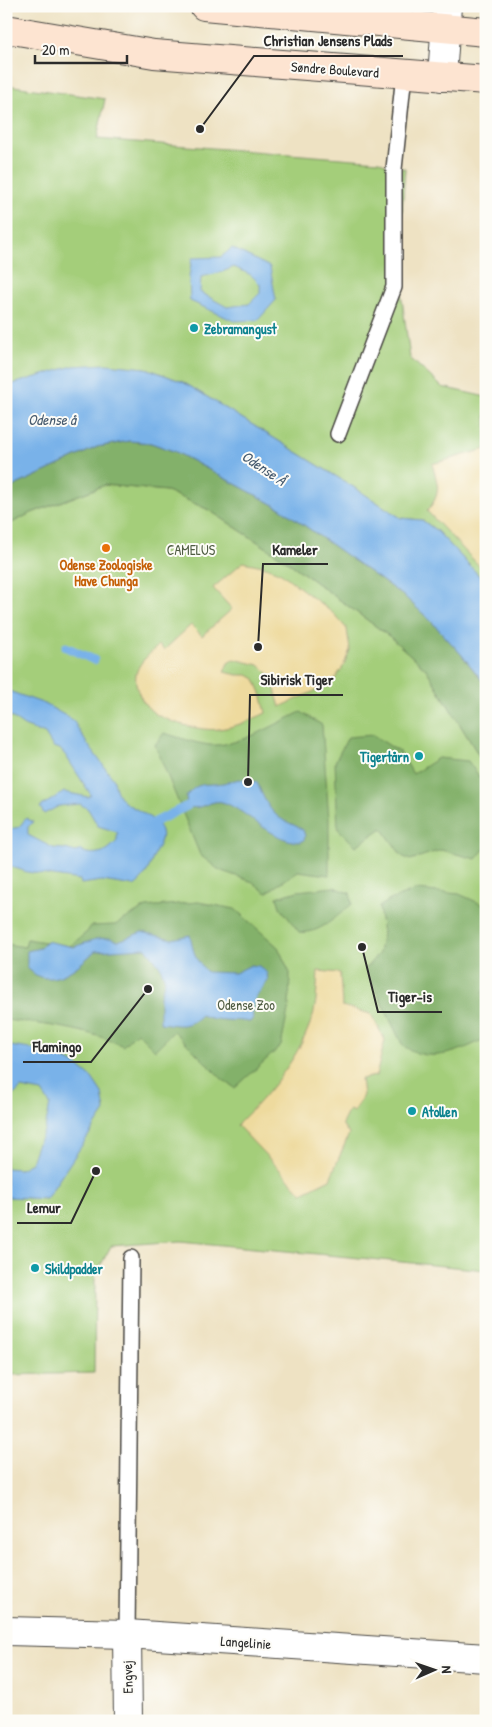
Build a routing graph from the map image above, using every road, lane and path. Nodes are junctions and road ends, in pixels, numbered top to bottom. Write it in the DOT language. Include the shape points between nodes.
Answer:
graph roads {
  1 [pos="204,6"];
  2 [pos="446,18"];
  3 [pos="6,29"];
  4 [pos="486,32"];
  5 [pos="404,74"];
  6 [pos="442,77"];
  7 [pos="486,80"];
  8 [pos="338,434"];
  9 [pos="131,1258"];
  10 [pos="6,1631"];
  11 [pos="127,1634"];
  12 [pos="486,1658"];
  13 [pos="128,1721"];
  1 -- 2 [label="main road"];
  2 -- 4 [label="main road"];
  2 -- 6 [label="street"];
  3 -- 5 [label="main road, Søndre Boulevard" via="154,54"];
  5 -- 6 [label="main road, Søndre Boulevard"];
  5 -- 8 [label="lane" via="394,169 394,287"];
  6 -- 7 [label="main road, Søndre Boulevard"];
  9 -- 11 [label="lane"];
  10 -- 11 [label="street, Langelinie"];
  11 -- 12 [label="street, Langelinie"];
  11 -- 13 [label="street, Engvej"];
}
